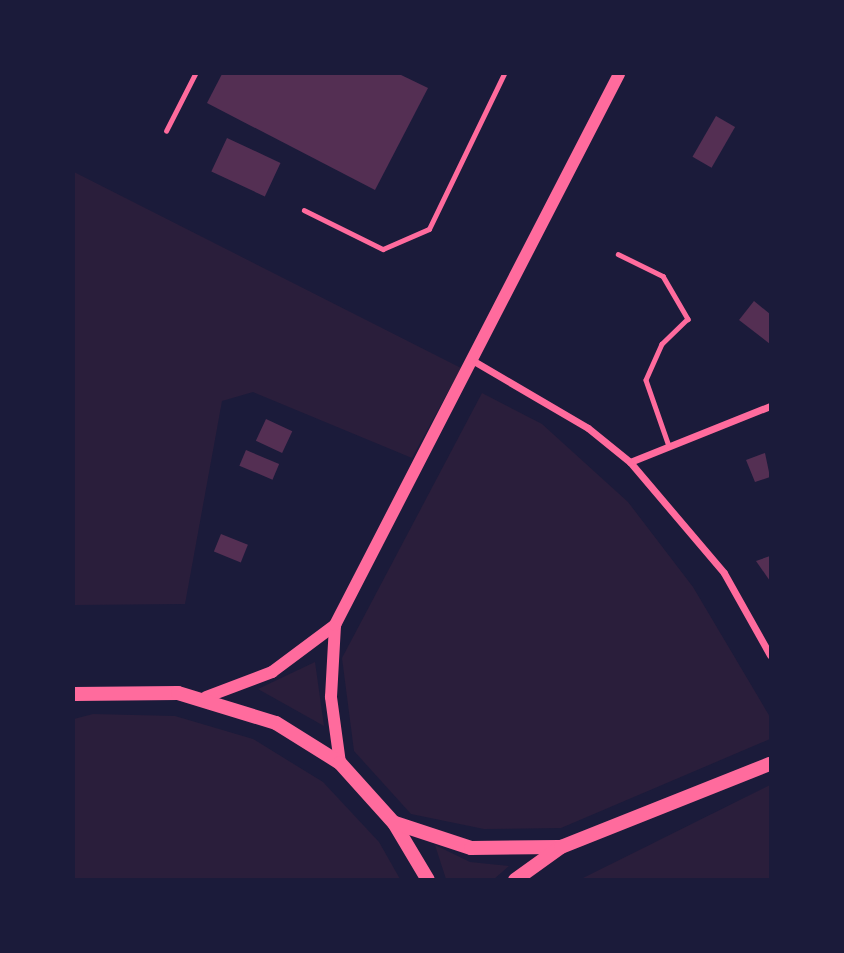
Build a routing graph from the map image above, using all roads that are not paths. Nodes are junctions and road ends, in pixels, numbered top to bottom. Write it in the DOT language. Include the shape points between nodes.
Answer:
graph roads {
  1 [pos="195,74"];
  2 [pos="504,74"];
  3 [pos="619,74"];
  4 [pos="166,131"];
  5 [pos="304,210"];
  6 [pos="618,254"];
  7 [pos="472,360"];
  8 [pos="771,406"];
  9 [pos="669,446"];
  10 [pos="630,462"];
  11 [pos="335,625"];
  12 [pos="771,655"];
  13 [pos="74,694"];
  14 [pos="206,697"];
  15 [pos="340,763"];
  16 [pos="771,764"];
  17 [pos="394,823"];
  18 [pos="561,847"];
  19 [pos="428,880"];
  20 [pos="514,880"];
  1 -- 4 [label="lane"];
  2 -- 5 [label="lane" via="429,229 383,249"];
  3 -- 7 [label="main road"];
  6 -- 9 [label="lane" via="663,276 688,319 662,344 646,380"];
  7 -- 10 [label="street" via="587,428"];
  7 -- 11 [label="main road"];
  8 -- 9 [label="street"];
  9 -- 10 [label="street"];
  10 -- 12 [label="street" via="723,573"];
  11 -- 14 [label="main road" via="272,672"];
  11 -- 15 [label="main road" via="331,697"];
  13 -- 14 [label="main road" via="142,689"];
  14 -- 15 [label="main road" via="275,723"];
  15 -- 17 [label="main road"];
  16 -- 18 [label="main road"];
  17 -- 18 [label="main road" via="471,848"];
  17 -- 19 [label="main road"];
  18 -- 20 [label="main road"];
}
